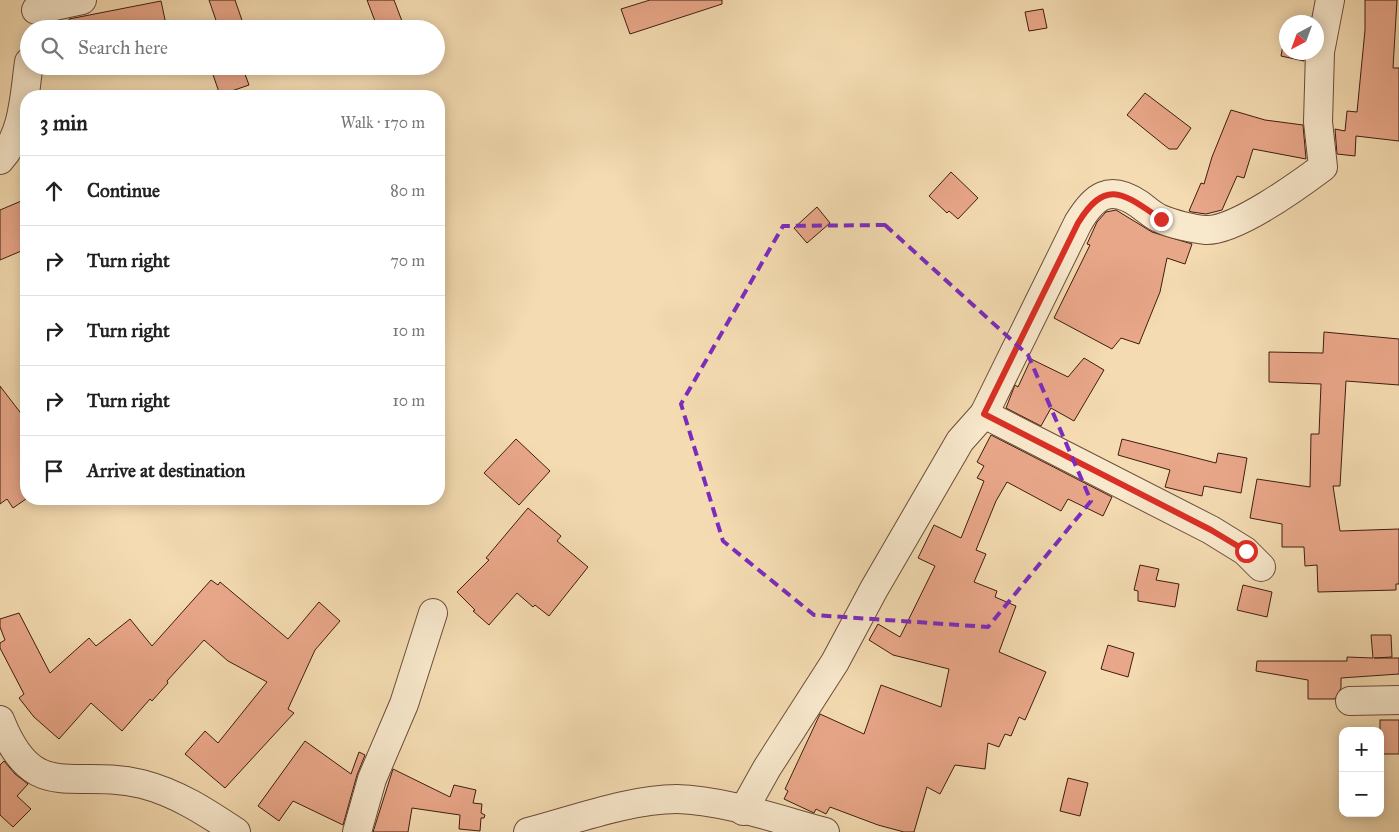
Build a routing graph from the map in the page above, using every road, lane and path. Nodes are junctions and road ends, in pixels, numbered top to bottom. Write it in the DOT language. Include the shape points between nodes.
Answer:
graph roads {
  1 [pos="82,0"];
  2 [pos="1330,0"];
  3 [pos="36,13"];
  4 [pos="27,75"];
  5 [pos="25,90"];
  6 [pos="20,122"];
  7 [pos="13,148"];
  8 [pos="984,414"];
  9 [pos="1262,567"];
  10 [pos="433,613"];
  11 [pos="1399,700"];
  12 [pos="1350,701"];
  13 [pos="0,720"];
  14 [pos="743,811"];
  15 [pos="616,820"];
  16 [pos="236,832"];
  17 [pos="357,832"];
  18 [pos="528,832"];
  19 [pos="825,832"];
  1 -- 3 [label="street"];
  2 -- 8 [label="street" via="1320,52 1318,122 1322,167 1249,217 1206,230 1161,219 1120,194 1105,194 1090,204"];
  4 -- 5 [label="street"];
  6 -- 7 [label="street"];
  8 -- 9 [label="street" via="1211,530 1246,551"];
  8 -- 14 [label="street" via="960,441 835,662"];
  10 -- 17 [label="street" via="404,704 372,779"];
  11 -- 12 [label="street"];
  13 -- 16 [label="street" via="17,754 40,774 143,784 184,799"];
  14 -- 15 [label="street" via="678,799 657,800"];
  14 -- 19 [label="street"];
  15 -- 18 [label="street"];
}
